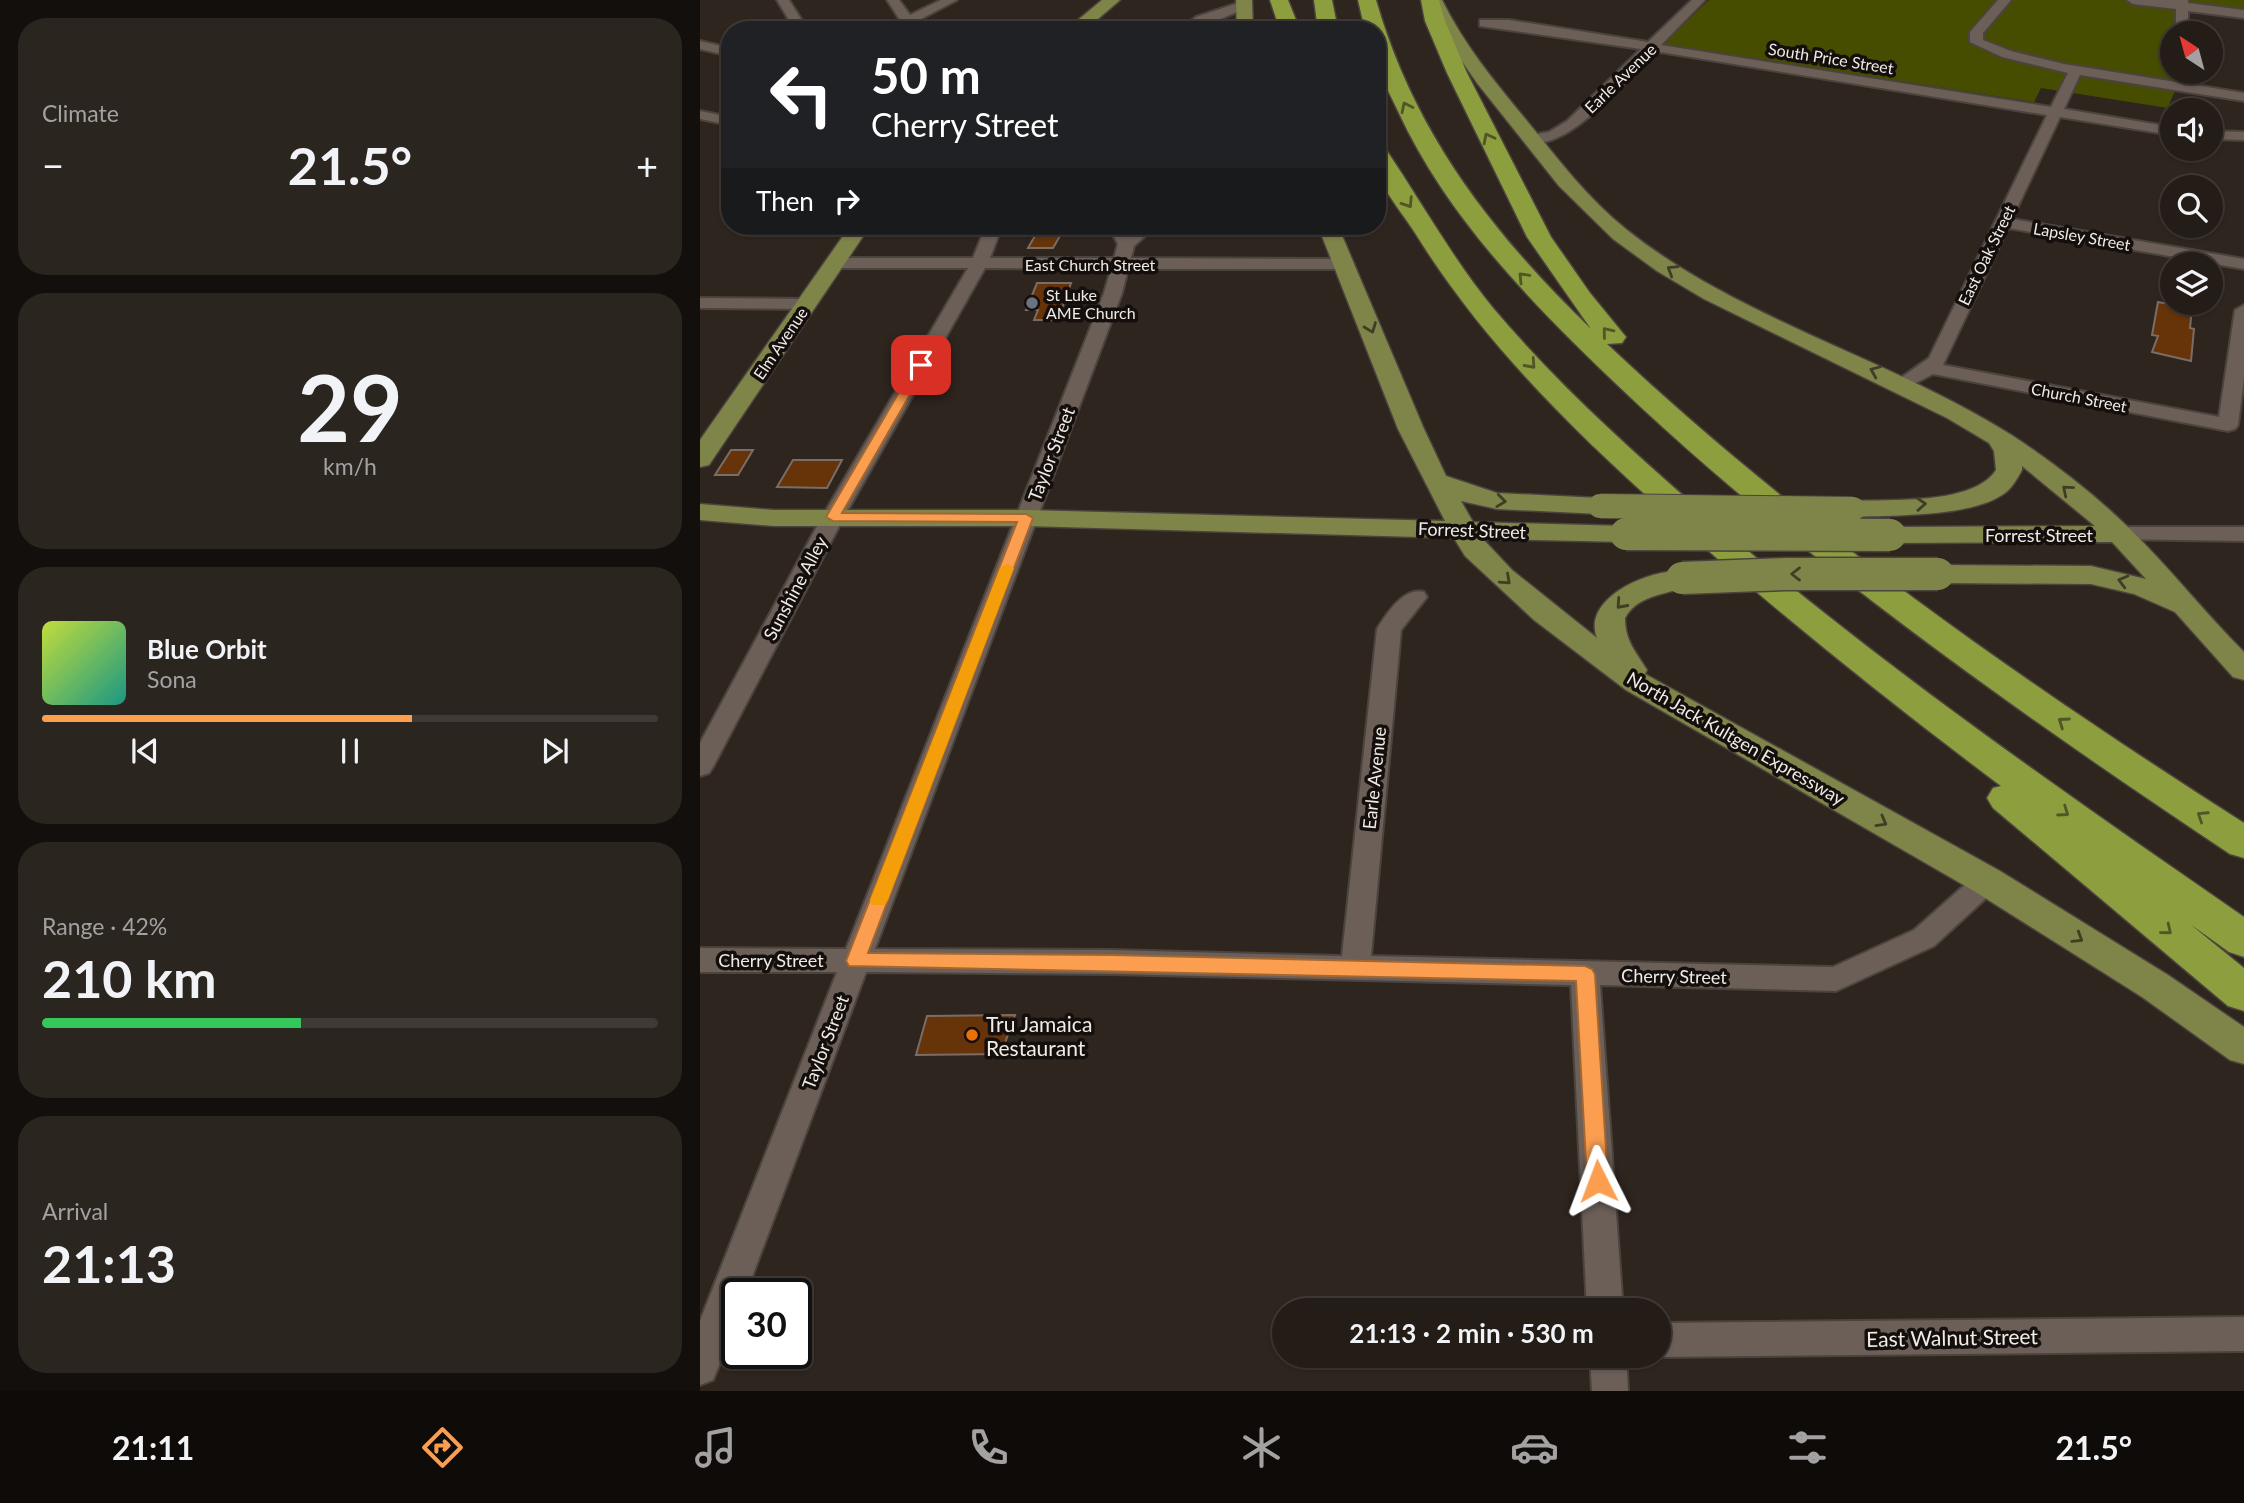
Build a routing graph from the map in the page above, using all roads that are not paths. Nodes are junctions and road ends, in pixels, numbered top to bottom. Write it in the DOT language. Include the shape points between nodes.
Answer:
graph roads {
  1 [pos="783,0"];
  2 [pos="893,0"];
  3 [pos="951,0"];
  4 [pos="1112,0"];
  5 [pos="1279,0"];
  6 [pos="1323,0"];
  7 [pos="1367,0"];
  8 [pos="1432,0"];
  9 [pos="1699,0"];
  10 [pos="2005,0"];
  11 [pos="2133,0"];
  12 [pos="1244,3"];
  13 [pos="2182,3"];
  14 [pos="2244,14"];
  15 [pos="796,21"];
  16 [pos="908,21"];
  17 [pos="917,21"];
  18 [pos="1085,21"];
  19 [pos="1198,21"];
  20 [pos="1245,21"];
  21 [pos="1287,21"];
  22 [pos="1326,21"];
  23 [pos="1373,21"];
  24 [pos="2182,21"];
  25 [pos="1485,23"];
  26 [pos="700,45"];
  27 [pos="1650,48"];
  28 [pos="721,50"];
  29 [pos="1386,61"];
  30 [pos="2075,72"];
  31 [pos="2160,78"];
  32 [pos="2199,84"];
  33 [pos="2244,97"];
  34 [pos="721,108"];
  35 [pos="2056,111"];
  36 [pos="702,116"];
  37 [pos="721,119"];
  38 [pos="2160,129"];
  39 [pos="2223,135"];
  40 [pos="2244,136"];
  41 [pos="1531,139"];
  42 [pos="1386,169"];
  43 [pos="2002,222"];
  44 [pos="854,235"];
  45 [pos="991,235"];
  46 [pos="1332,235"];
  47 [pos="1121,245"];
  48 [pos="834,263"];
  49 [pos="980,263"];
  50 [pos="1346,264"];
  51 [pos="2244,264"];
  52 [pos="700,303"];
  53 [pos="807,304"];
  54 [pos="2244,310"];
  55 [pos="1929,368"];
  56 [pos="1902,384"];
  57 [pos="1998,438"];
  58 [pos="700,459"];
  59 [pos="1733,475"];
  60 [pos="1436,481"];
  61 [pos="700,512"];
  62 [pos="833,517"];
  63 [pos="1026,518"];
  64 [pos="1462,529"];
  65 [pos="2120,534"];
  66 [pos="2244,534"];
  67 [pos="1416,597"];
  68 [pos="2185,608"];
  69 [pos="1814,624"];
  70 [pos="2244,670"];
  71 [pos="1652,692"];
  72 [pos="700,767"];
  73 [pos="2244,843"];
  74 [pos="1987,881"];
  75 [pos="2244,940"];
  76 [pos="700,960"];
  77 [pos="856,961"];
  78 [pos="1355,969"];
  79 [pos="1585,974"];
  80 [pos="2244,993"];
  81 [pos="2244,1048"];
  82 [pos="1604,1298"];
  83 [pos="2244,1334"];
  84 [pos="1671,1340"];
  85 [pos="700,1367"];
  86 [pos="1608,1368"];
  87 [pos="1609,1391"];
  1 -- 15 [label="street"];
  2 -- 16 [label="street"];
  3 -- 17 [label="street"];
  4 -- 18 [label="main road"];
  5 -- 21 [label="highway"];
  6 -- 22 [label="highway"];
  7 -- 23 [label="highway"];
  8 -- 41 [label="main road" via="1457,45"];
  59 -- 8 [label="highway, one-way" via="1589,310 1539,237 1457,73 1435,21"];
  9 -- 27 [label="street, Earle Avenue"];
  10 -- 30 [label="street" via="1976,32 1977,42 2010,56"];
  11 -- 13 [label="street"];
  12 -- 19 [label="street"];
  12 -- 20 [label="main road"];
  13 -- 14 [label="street"];
  13 -- 24 [label="street"];
  25 -- 27 [label="street, South Price Street"];
  26 -- 28 [label="street"];
  27 -- 35 [label="street, South Price Street"];
  27 -- 41 [label="street, Earle Avenue" via="1572,124 1553,136"];
  59 -- 29 [label="highway, one-way" via="1664,415 1508,261 1451,188 1412,120"];
  30 -- 31 [label="street"];
  30 -- 35 [label="street, East Oak Street"];
  32 -- 33 [label="street"];
  34 -- 36 [label="street"];
  35 -- 38 [label="street, South Price Street"];
  35 -- 43 [label="street, East Oak Street"];
  36 -- 37 [label="street"];
  39 -- 40 [label="street"];
  56 -- 41 [label="main road, one-way" via="1759,321 1658,262 1583,202"];
  42 -- 69 [label="highway, one-way" via="1485,314 1558,395 1708,534"];
  43 -- 51 [label="street, Lapsley Street"];
  43 -- 55 [label="street, East Oak Street" via="1941,352"];
  44 -- 48 [label="main road, Elm Avenue"];
  45 -- 49 [label="street, Sunshine Alley"];
  46 -- 50 [label="main road, North Jack Kultgen Expressway"];
  47 -- 49 [label="street, East Church Street"];
  47 -- 50 [label="street, East Church Street"];
  47 -- 63 [label="street, Taylor Street" via="1113,293"];
  48 -- 49 [label="street, East Church Street"];
  48 -- 53 [label="main road, Elm Avenue"];
  49 -- 62 [label="street, Sunshine Alley"];
  50 -- 60 [label="main road, North Jack Kultgen Expressway, one-way"];
  52 -- 53 [label="street"];
  53 -- 58 [label="main road, Elm Avenue"];
  54 -- 55 [label="street, Church Street" via="2228,425"];
  55 -- 56 [label="street"];
  56 -- 57 [label="main road"];
  60 -- 57 [label="main road, one-way, bridge" via="1497,501 1600,506 1853,509 1945,502 1976,498 1993,490 2008,470 2007,451"];
  65 -- 57 [label="main road, one-way"];
  73 -- 59 [label="highway, one-way" via="1909,612"];
  60 -- 64 [label="main road, North Jack Kultgen Expressway"];
  61 -- 62 [label="main road, Forrest Street"];
  62 -- 63 [label="main road, Forrest Street"];
  62 -- 72 [label="street, Sunshine Alley"];
  63 -- 64 [label="main road, Forrest Street"];
  63 -- 77 [label="street, Taylor Street"];
  64 -- 65 [label="main road, Forrest Street, bridge" via="1626,534"];
  64 -- 71 [label="main road, North Jack Kultgen Expressway, one-way" via="1475,550 1544,613"];
  65 -- 66 [label="street, Forrest Street"];
  65 -- 68 [label="main road"];
  67 -- 78 [label="street, Earle Avenue" via="1389,629"];
  68 -- 70 [label="main road"];
  68 -- 71 [label="main road, one-way, bridge" via="2143,587 2091,575 1682,578 1628,596 1614,609 1608,628 1612,647"];
  69 -- 75 [label="highway, one-way" via="2029,788"];
  69 -- 80 [label="highway, one-way" via="1963,762"];
  71 -- 74 [label="main road, North Jack Kultgen Expressway, one-way"];
  74 -- 79 [label="street, Cherry Street" via="1924,938 1836,979"];
  74 -- 81 [label="main road, North Jack Kultgen Expressway, one-way"];
  76 -- 77 [label="street, Cherry Street"];
  77 -- 78 [label="street, Cherry Street"];
  77 -- 85 [label="street, Taylor Street"];
  78 -- 79 [label="street, Cherry Street"];
  79 -- 82 [label="street"];
  83 -- 84 [label="street, East Walnut Street"];
  86 -- 87 [label="street"];
}
